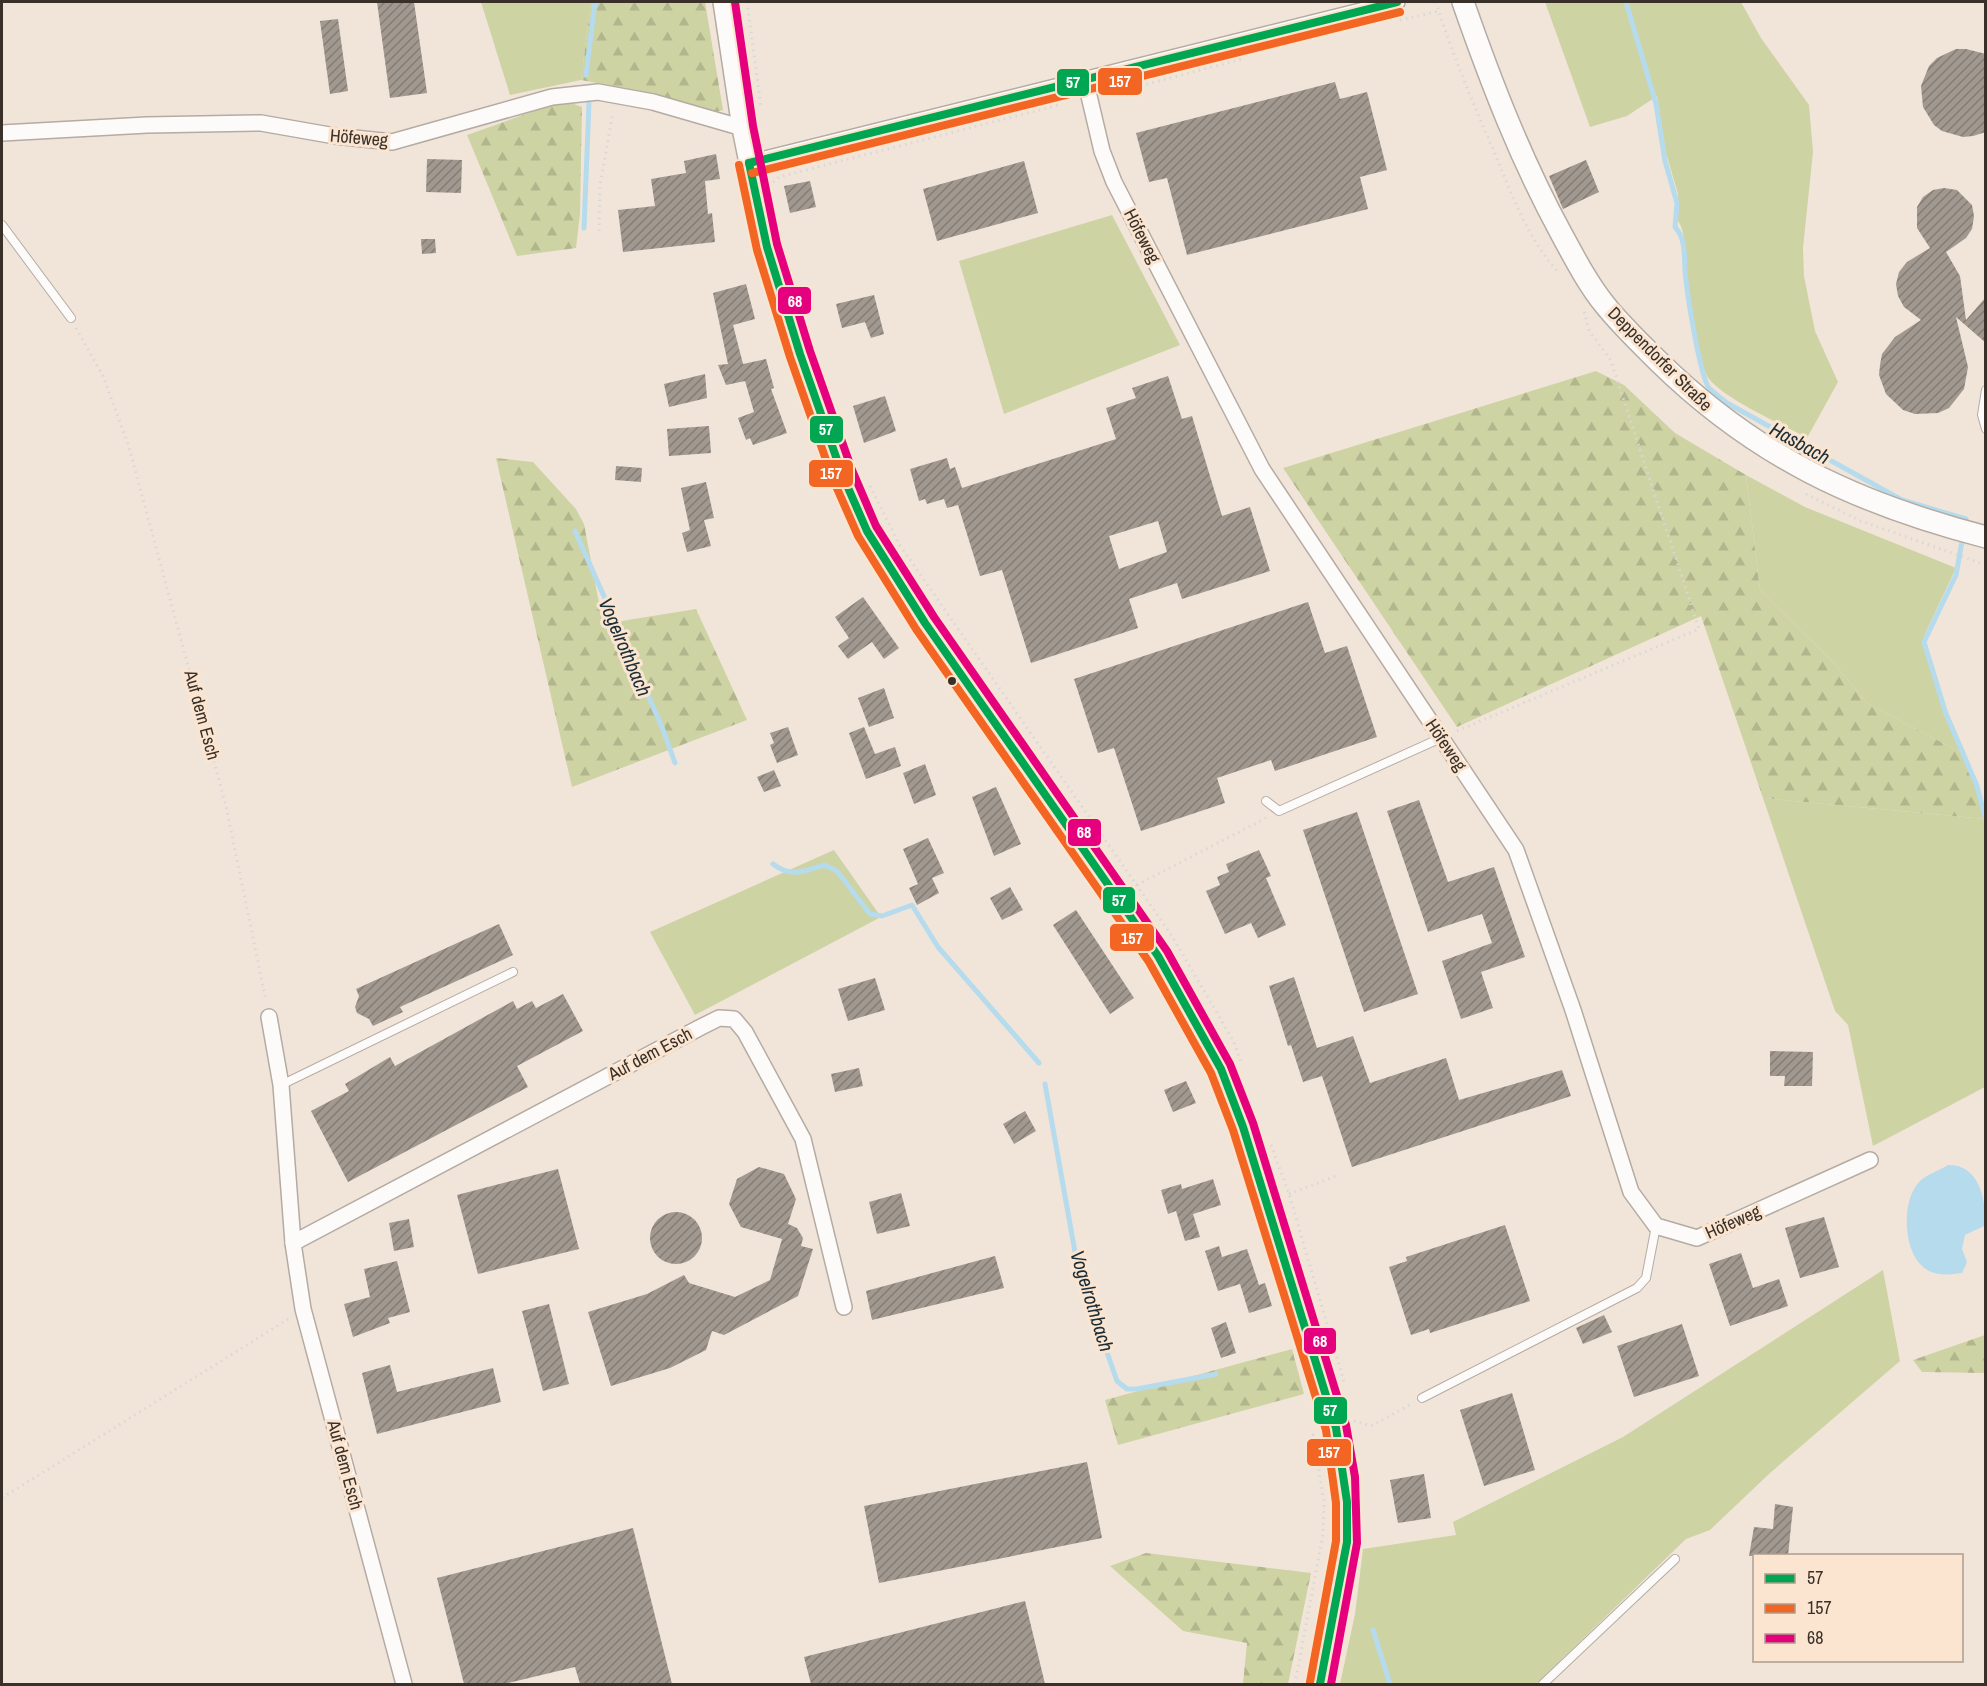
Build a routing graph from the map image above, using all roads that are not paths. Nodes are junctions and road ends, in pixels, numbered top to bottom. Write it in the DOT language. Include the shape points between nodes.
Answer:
graph roads {
  1 [pos="724,2"];
  2 [pos="1397,2"];
  3 [pos="1463,2"];
  4 [pos="1085,79"];
  5 [pos="743,128"];
  6 [pos="2,133"];
  7 [pos="749,163"];
  8 [pos="2,225"];
  9 [pos="71,318"];
  10 [pos="1986,390"];
  11 [pos="1986,429"];
  12 [pos="1979,535"];
  13 [pos="1441,738"];
  14 [pos="1266,801"];
  15 [pos="513,972"];
  16 [pos="269,1017"];
  17 [pos="281,1085"];
  18 [pos="1870,1160"];
  19 [pos="1656,1226"];
  20 [pos="293,1243"];
  21 [pos="844,1307"];
  22 [pos="1422,1398"];
  23 [pos="1676,1559"];
  24 [pos="404,1684"];
  25 [pos="1320,1684"];
  26 [pos="1544,1684"];
  1 -- 5 [label="main road"];
  2 -- 4 [label="street"];
  3 -- 12 [label="main road, Deppendorfer Straße" via="1496,96 1540,196 1580,268 1636,340 1717,415 1812,475 1869,500"];
  4 -- 7 [label="street"];
  4 -- 13 [label="street, Höfeweg" via="1102,151 1114,182 1262,469"];
  5 -- 6 [label="street, Höfeweg" via="652,102 598,92 552,97 392,142 261,123"];
  5 -- 7 [label="main road"];
  7 -- 25 [label="main road" via="767,247 800,354 842,474 867,531 914,606 1158,956 1199,1026 1233,1097 1336,1428 1345,1479 1347,1542"];
  8 -- 9 [label="lane"];
  10 -- 11 [label="lane" via="1982,415"];
  13 -- 14 [label="lane" via="1279,811"];
  13 -- 19 [label="street, Höfeweg" via="1516,850 1573,1010 1631,1192"];
  15 -- 17 [label="lane"];
  16 -- 17 [label="street, Auf dem Esch"];
  17 -- 20 [label="street, Auf dem Esch"];
  18 -- 19 [label="street, Höfeweg" via="1696,1238"];
  19 -- 22 [label="lane" via="1646,1278 1637,1288"];
  20 -- 21 [label="street, Auf dem Esch" via="701,1027 719,1018 734,1019 745,1032 803,1139"];
  20 -- 24 [label="street, Auf dem Esch" via="303,1310"];
  23 -- 26 [label="lane"];
}
